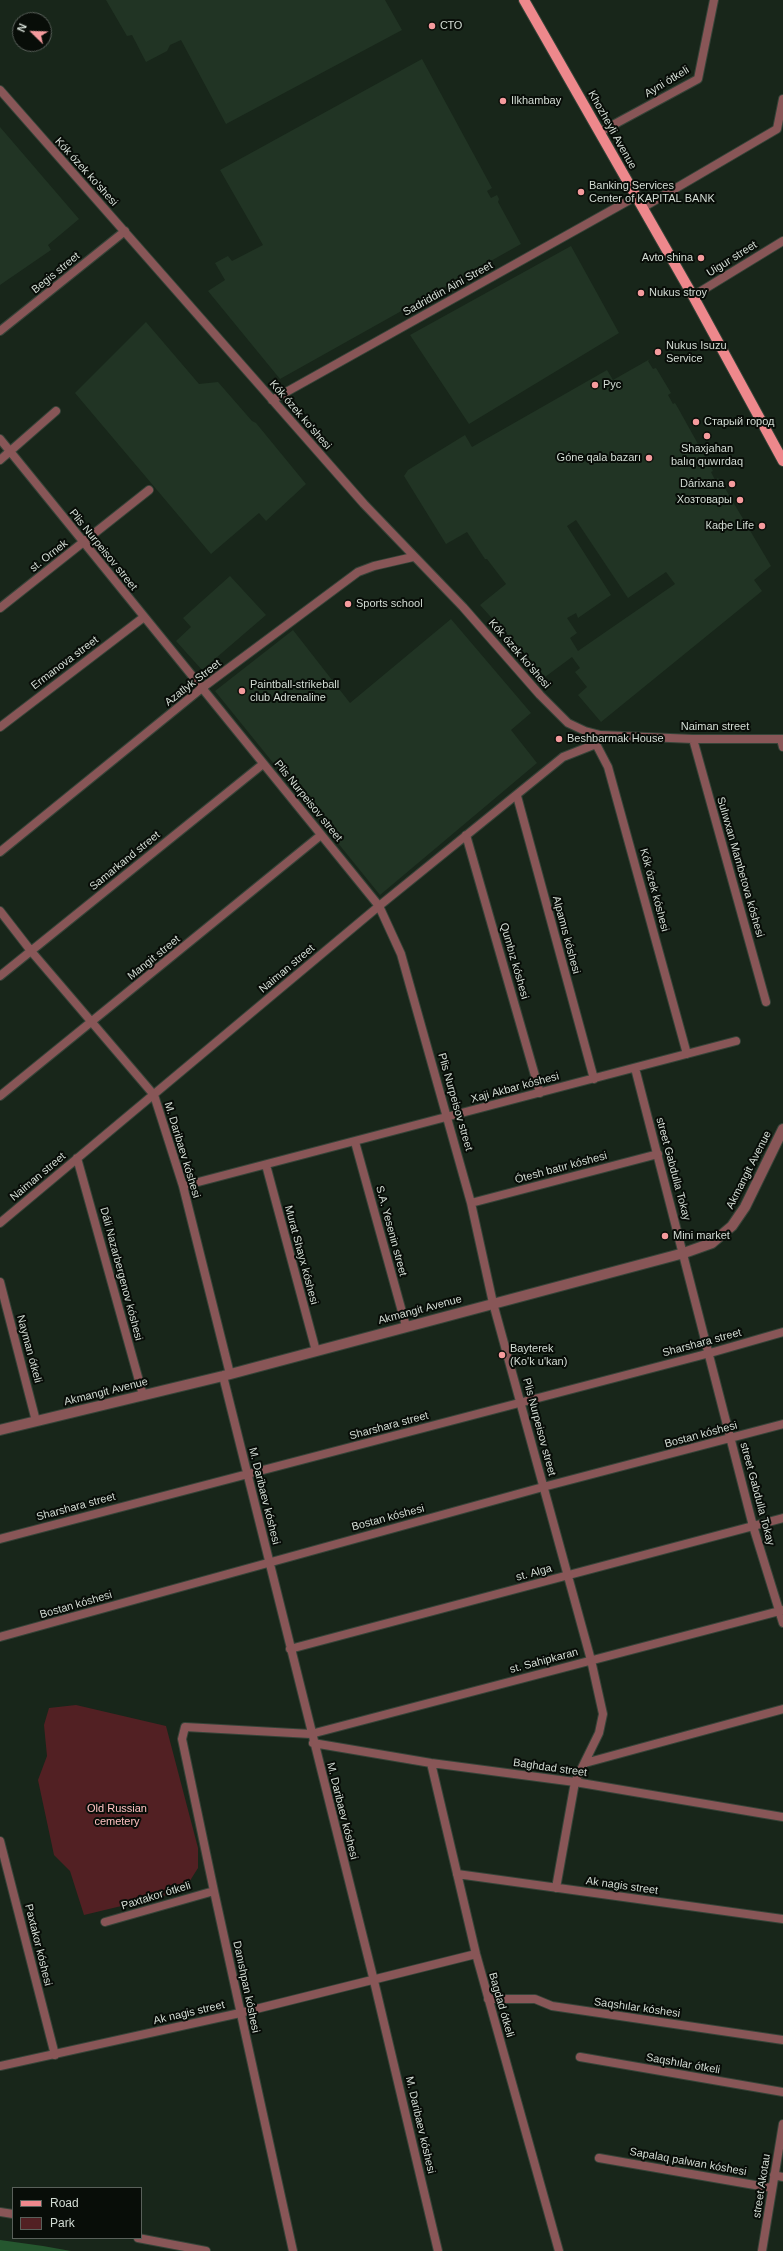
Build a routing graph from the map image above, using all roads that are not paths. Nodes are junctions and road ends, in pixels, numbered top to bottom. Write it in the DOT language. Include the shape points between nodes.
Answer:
graph roads {
  1 [pos="524,0"];
  2 [pos="714,0"];
  3 [pos="0,90"];
  4 [pos="783,99"];
  5 [pos="600,132"];
  6 [pos="635,197"];
  7 [pos="642,208"];
  8 [pos="125,231"];
  9 [pos="783,241"];
  10 [pos="693,296"];
  11 [pos="0,331"];
  12 [pos="272,400"];
  13 [pos="56,411"];
  14 [pos="0,439"];
  15 [pos="10,452"];
  16 [pos="0,460"];
  17 [pos="783,461"];
  18 [pos="149,490"];
  19 [pos="83,543"];
  20 [pos="413,557"];
  21 [pos="0,608"];
  22 [pos="144,617"];
  23 [pos="202,688"];
  24 [pos="0,727"];
  25 [pos="600,735"];
  26 [pos="692,739"];
  27 [pos="782,741"];
  28 [pos="596,744"];
  29 [pos="263,764"];
  30 [pos="517,796"];
  31 [pos="321,835"];
  32 [pos="466,835"];
  33 [pos="0,852"];
  34 [pos="379,906"];
  35 [pos="0,911"];
  36 [pos="31,951"];
  37 [pos="0,976"];
  38 [pos="766,1002"];
  39 [pos="92,1023"];
  40 [pos="736,1041"];
  41 [pos="687,1054"];
  42 [pos="636,1068"];
  43 [pos="594,1079"];
  44 [pos="540,1093"];
  45 [pos="154,1095"];
  46 [pos="0,1096"];
  47 [pos="448,1118"];
  48 [pos="783,1129"];
  49 [pos="355,1142"];
  50 [pos="658,1154"];
  51 [pos="78,1158"];
  52 [pos="266,1165"];
  53 [pos="183,1186"];
  54 [pos="471,1203"];
  55 [pos="0,1223"];
  56 [pos="684,1253"];
  57 [pos="0,1282"];
  58 [pos="492,1303"];
  59 [pos="406,1326"];
  60 [pos="783,1332"];
  61 [pos="316,1351"];
  62 [pos="710,1353"];
  63 [pos="226,1375"];
  64 [pos="143,1395"];
  65 [pos="521,1402"];
  66 [pos="36,1421"];
  67 [pos="783,1424"];
  68 [pos="0,1430"];
  69 [pos="731,1438"];
  70 [pos="247,1474"];
  71 [pos="543,1487"];
  72 [pos="783,1518"];
  73 [pos="753,1526"];
  74 [pos="0,1538"];
  75 [pos="269,1562"];
  76 [pos="568,1575"];
  77 [pos="782,1610"];
  78 [pos="783,1623"];
  79 [pos="0,1637"];
  80 [pos="290,1649"];
  81 [pos="591,1660"];
  82 [pos="783,1710"];
  83 [pos="185,1727"];
  84 [pos="311,1734"];
  85 [pos="313,1743"];
  86 [pos="585,1762"];
  87 [pos="431,1763"];
  88 [pos="575,1782"];
  89 [pos="783,1817"];
  90 [pos="0,1841"];
  91 [pos="457,1874"];
  92 [pos="556,1888"];
  93 [pos="214,1891"];
  94 [pos="783,1919"];
  95 [pos="105,1922"];
  96 [pos="476,1954"];
  97 [pos="374,1981"];
  98 [pos="488,1999"];
  99 [pos="240,2012"];
  100 [pos="783,2040"];
  101 [pos="55,2055"];
  102 [pos="580,2057"];
  103 [pos="0,2066"];
  104 [pos="783,2092"];
  105 [pos="783,2124"];
  106 [pos="599,2158"];
  107 [pos="774,2175"];
  108 [pos="783,2177"];
  109 [pos="772,2188"];
  110 [pos="0,2212"];
  111 [pos="12,2214"];
  112 [pos="142,2239"];
  113 [pos="206,2251"];
  114 [pos="293,2251"];
  115 [pos="438,2251"];
  116 [pos="559,2251"];
  117 [pos="762,2251"];
  1 -- 5 [label="main road, Khozheyli Avenue"];
  2 -- 5 [label="street, Ayni ótkeli" via="698,79"];
  3 -- 8 [label="street, Kók ózek ko'shesi"];
  4 -- 7 [label="street" via="777,129"];
  5 -- 6 [label="main road, Khozheyli Avenue"];
  6 -- 7 [label="main road, Khozheyli Avenue"];
  6 -- 12 [label="street, Sadriddin Aini Street"];
  7 -- 10 [label="main road, Khozheyli Avenue"];
  8 -- 11 [label="street, Begis street"];
  8 -- 12 [label="street, Kók ózek ko'shesi"];
  9 -- 10 [label="street, Uigur street"];
  10 -- 17 [label="main road, Khozheyli Avenue"];
  12 -- 20 [label="street, Kók ózek ko'shesi"];
  13 -- 15 [label="street"];
  14 -- 15 [label="street, Plis Nurpeisov street"];
  15 -- 16 [label="street"];
  15 -- 19 [label="street, Plis Nurpeisov street"];
  18 -- 19 [label="street, st. Ornek"];
  19 -- 21 [label="street, st. Ornek"];
  19 -- 22 [label="street, Plis Nurpeisov street"];
  20 -- 23 [label="street, Azatlyk Street" via="358,572"];
  20 -- 25 [label="street, Kók ózek ko'shesi" via="464,607 553,709 568,723"];
  22 -- 23 [label="street, Plis Nurpeisov street"];
  22 -- 24 [label="street, Ermanova street"];
  23 -- 29 [label="street, Plis Nurpeisov street"];
  23 -- 33 [label="street, Azatlyk Street"];
  25 -- 26 [label="street, Naiman street"];
  25 -- 28 [label="street"];
  26 -- 27 [label="street, Naiman street"];
  26 -- 38 [label="street, Sulıwxan Mambetova kóshesi"];
  28 -- 30 [label="street, Naiman street" via="563,757"];
  28 -- 41 [label="street, Kók ózek kóshesi" via="608,767"];
  29 -- 31 [label="street, Plis Nurpeisov street"];
  29 -- 36 [label="street, Samarkand street"];
  30 -- 32 [label="street, Naiman street"];
  30 -- 43 [label="street, Alpamıs kóshesi"];
  31 -- 34 [label="street, Plis Nurpeisov street"];
  31 -- 39 [label="street, Mangit street"];
  32 -- 34 [label="street, Naiman street"];
  32 -- 44 [label="street, Qumbız kóshesi"];
  34 -- 45 [label="street, Naiman street"];
  34 -- 47 [label="street, Plis Nurpeisov street" via="401,954"];
  35 -- 36 [label="street, M. Daribaev kóshesi"];
  36 -- 37 [label="street, Samarkand street"];
  36 -- 39 [label="street, M. Daribaev kóshesi"];
  39 -- 45 [label="street, M. Daribaev kóshesi"];
  39 -- 46 [label="street, Mangit street"];
  40 -- 41 [label="street, Xaji Akbar kóshesi"];
  41 -- 42 [label="street, Xaji Akbar kóshesi"];
  42 -- 43 [label="street, Xaji Akbar kóshesi"];
  42 -- 50 [label="street, street Gabdulla Tokay"];
  43 -- 44 [label="street, Xaji Akbar kóshesi"];
  44 -- 47 [label="street, Xaji Akbar kóshesi"];
  45 -- 51 [label="street, Naiman street"];
  45 -- 53 [label="street, M. Daribaev kóshesi"];
  47 -- 49 [label="street, Xaji Akbar kóshesi"];
  47 -- 54 [label="street, Plis Nurpeisov street"];
  48 -- 56 [label="street, Akmangit Avenue" via="754,1190 732,1226 712,1243"];
  49 -- 52 [label="street, Xaji Akbar kóshesi"];
  49 -- 59 [label="street, S.A. Yesenin street"];
  50 -- 54 [label="street, Ótesh batır kóshesi"];
  50 -- 56 [label="street, street Gabdulla Tokay"];
  51 -- 55 [label="street, Naiman street"];
  51 -- 64 [label="street, Dáli Nazarbergenov kóshesi"];
  52 -- 53 [label="street, Xaji Akbar kóshesi"];
  52 -- 61 [label="street, Murat Shayx kóshesi"];
  53 -- 63 [label="street, M. Daribaev kóshesi"];
  54 -- 58 [label="street, Plis Nurpeisov street"];
  56 -- 58 [label="street, Akmangit Avenue"];
  56 -- 62 [label="street, street Gabdulla Tokay"];
  57 -- 66 [label="street, Nayman ótkeli"];
  58 -- 59 [label="street, Akmangit Avenue"];
  58 -- 65 [label="street, Plis Nurpeisov street"];
  59 -- 61 [label="street, Akmangit Avenue"];
  60 -- 62 [label="street, Sharshara street"];
  61 -- 63 [label="street, Akmangit Avenue"];
  62 -- 65 [label="street, Sharshara street"];
  62 -- 69 [label="street, street Gabdulla Tokay"];
  63 -- 64 [label="street, Akmangit Avenue"];
  63 -- 70 [label="street, M. Daribaev kóshesi"];
  64 -- 66 [label="street, Akmangit Avenue"];
  65 -- 70 [label="street, Sharshara street"];
  65 -- 71 [label="street, Plis Nurpeisov street"];
  66 -- 68 [label="street, Akmangit Avenue"];
  67 -- 69 [label="street, Bostan kóshesi"];
  69 -- 71 [label="street, Bostan kóshesi"];
  69 -- 73 [label="street, street Gabdulla Tokay"];
  70 -- 74 [label="street, Sharshara street"];
  70 -- 75 [label="street, M. Daribaev kóshesi"];
  71 -- 75 [label="street, Bostan kóshesi"];
  71 -- 76 [label="street, Plis Nurpeisov street"];
  72 -- 73 [label="street, st. Alga"];
  73 -- 76 [label="street, st. Alga"];
  73 -- 77 [label="street, street Gabdulla Tokay"];
  75 -- 79 [label="street, Bostan kóshesi"];
  75 -- 80 [label="street, M. Daribaev kóshesi"];
  76 -- 80 [label="street, st. Alga"];
  76 -- 81 [label="street, Plis Nurpeisov street"];
  77 -- 78 [label="street, street Gabdulla Tokay"];
  77 -- 81 [label="street, st. Sahipkaran"];
  80 -- 84 [label="street, M. Daribaev kóshesi"];
  81 -- 84 [label="street, st. Sahipkaran"];
  81 -- 86 [label="street, Plis Nurpeisov street" via="603,1714 599,1733"];
  82 -- 86 [label="street"];
  83 -- 84 [label="street, st. Sahipkaran"];
  83 -- 93 [label="street, Danıshpan kóshesi" via="182,1739"];
  84 -- 85 [label="street, M. Daribaev kóshesi"];
  85 -- 87 [label="street, Baghdad street"];
  85 -- 97 [label="street, M. Daribaev kóshesi"];
  86 -- 88 [label="street, Plis Nurpeisov street"];
  87 -- 88 [label="street, Baghdad street"];
  87 -- 91 [label="street, Bagdad ótkeli"];
  88 -- 89 [label="street, Baghdad street"];
  88 -- 92 [label="street, Plis Nurpeisov street"];
  90 -- 101 [label="street, Paxtakor kóshesi"];
  91 -- 92 [label="street, Ak nagis street"];
  91 -- 96 [label="street, Bagdad ótkeli"];
  92 -- 94 [label="street, Ak nagis street"];
  93 -- 95 [label="street, Paxtakor ótkeli"];
  93 -- 99 [label="street, Danıshpan kóshesi"];
  96 -- 97 [label="street, Ak nagis street"];
  96 -- 98 [label="street, Bagdad ótkeli"];
  97 -- 99 [label="street, Ak nagis street"];
  97 -- 115 [label="street, M. Daribaev kóshesi"];
  98 -- 100 [label="street, Saqshılar kóshesi" via="535,1999 552,2006"];
  98 -- 116 [label="street, Bagdad ótkeli"];
  99 -- 101 [label="street, Ak nagis street"];
  99 -- 114 [label="street, Danıshpan kóshesi"];
  101 -- 103 [label="street, Ak nagis street"];
  102 -- 104 [label="street, Saqshılar ótkeli"];
  105 -- 107 [label="street, street Akotau"];
  106 -- 109 [label="street, Sapalaq palwan kóshesi"];
  107 -- 108 [label="street"];
  107 -- 109 [label="street, street Akotau"];
  109 -- 117 [label="street, street Akotau"];
  110 -- 111 [label="street"];
  112 -- 113 [label="street"];
}
